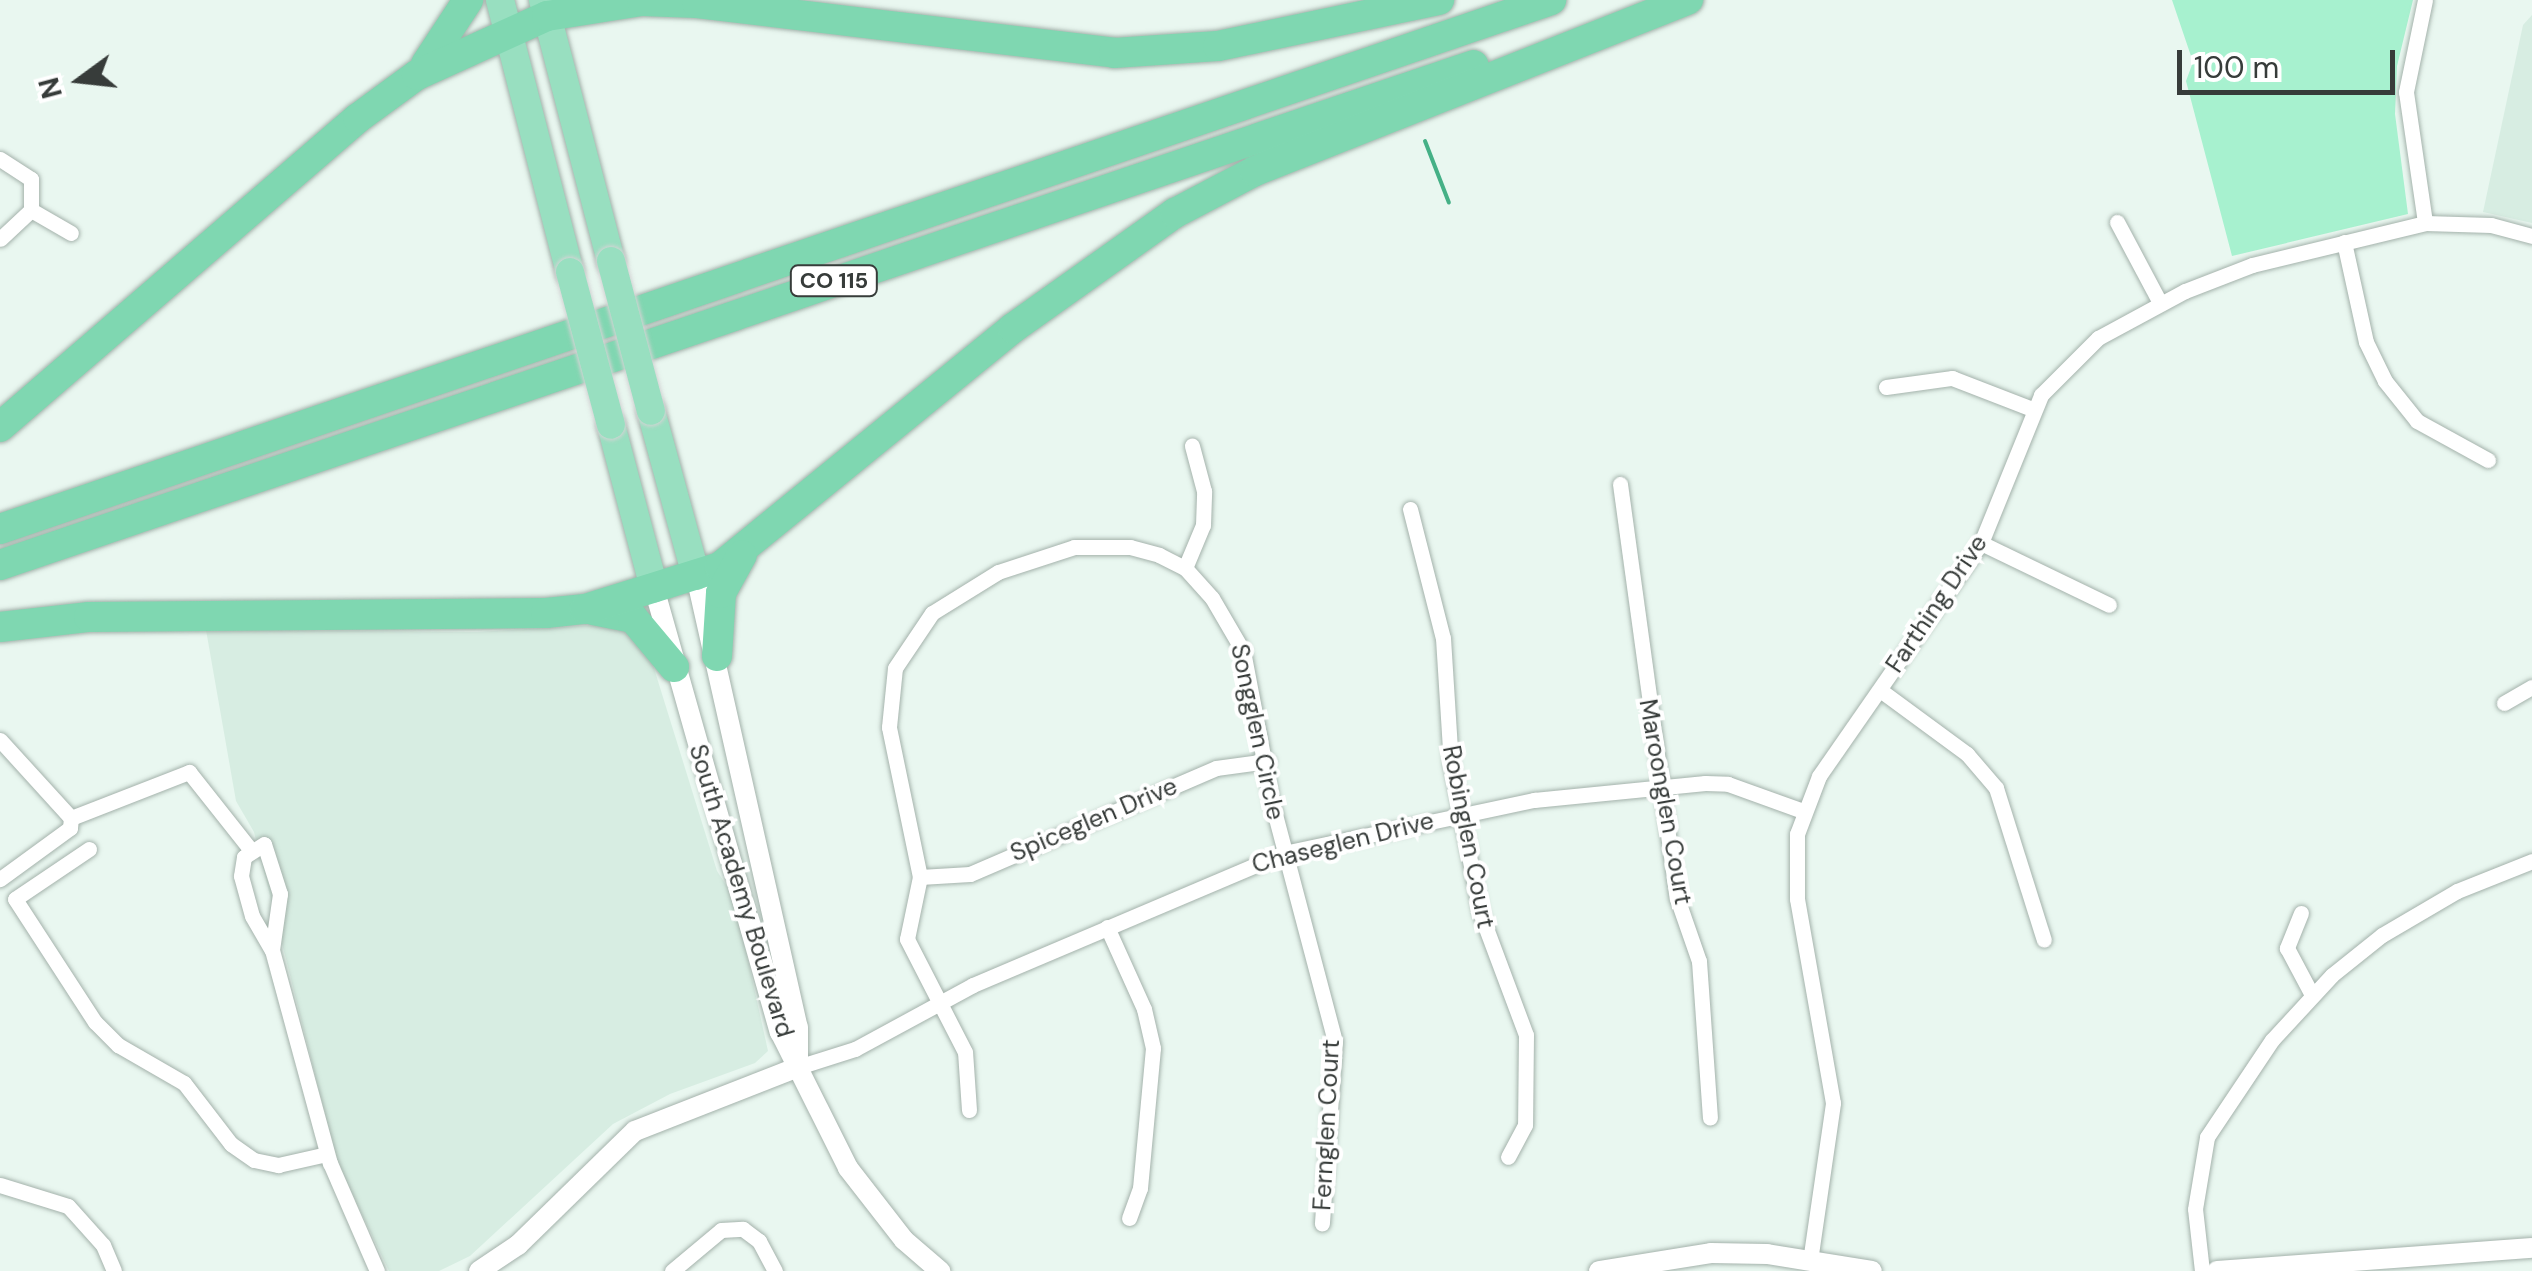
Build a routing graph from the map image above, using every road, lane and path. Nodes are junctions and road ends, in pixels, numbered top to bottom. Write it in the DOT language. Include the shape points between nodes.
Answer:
graph roads {
  1 [pos="468,0"];
  2 [pos="500,0"];
  3 [pos="628,0"];
  4 [pos="1439,0"];
  5 [pos="1550,0"];
  6 [pos="1670,0"];
  7 [pos="1688,0"];
  8 [pos="2425,0"];
  9 [pos="642,1"];
  10 [pos="545,8"];
  11 [pos="508,32"];
  12 [pos="416,75"];
  13 [pos="0,159"];
  14 [pos="31,210"];
  15 [pos="2117,222"];
  16 [pos="2426,224"];
  17 [pos="71,233"];
  18 [pos="2532,236"];
  19 [pos="0,240"];
  20 [pos="2344,242"];
  21 [pos="2160,303"];
  22 [pos="1886,387"];
  23 [pos="2032,409"];
  24 [pos="0,428"];
  25 [pos="1192,446"];
  26 [pos="2488,460"];
  27 [pos="1620,484"];
  28 [pos="1410,509"];
  29 [pos="0,529"];
  30 [pos="1981,543"];
  31 [pos="744,552"];
  32 [pos="0,566"];
  33 [pos="1185,568"];
  34 [pos="696,576"];
  35 [pos="654,588"];
  36 [pos="2109,605"];
  37 [pos="585,609"];
  38 [pos="0,627"];
  39 [pos="716,656"];
  40 [pos="674,667"];
  41 [pos="2532,687"];
  42 [pos="1880,690"];
  43 [pos="2504,704"];
  44 [pos="0,740"];
  45 [pos="1268,761"];
  46 [pos="1662,788"];
  47 [pos="1803,810"];
  48 [pos="1461,813"];
  49 [pos="71,818"];
  50 [pos="89,849"];
  51 [pos="250,849"];
  52 [pos="1284,853"];
  53 [pos="2532,862"];
  54 [pos="920,877"];
  55 [pos="0,879"];
  56 [pos="2300,913"];
  57 [pos="1107,928"];
  58 [pos="2044,940"];
  59 [pos="272,950"];
  60 [pos="2312,995"];
  61 [pos="938,1004"];
  62 [pos="798,1066"];
  63 [pos="969,1110"];
  64 [pos="1710,1118"];
  65 [pos="327,1154"];
  66 [pos="1508,1157"];
  67 [pos="0,1185"];
  68 [pos="1129,1218"];
  69 [pos="1322,1224"];
  70 [pos="2532,1248"];
  71 [pos="1810,1266"];
  72 [pos="114,1271"];
  73 [pos="378,1271"];
  74 [pos="480,1271"];
  75 [pos="672,1271"];
  76 [pos="775,1271"];
  77 [pos="940,1271"];
  78 [pos="1599,1271"];
  79 [pos="1872,1271"];
  80 [pos="2202,1271"];
  81 [pos="2217,1271"];
  1 -- 12 [label="highway"];
  2 -- 11 [label="highway, South Academy Boulevard"];
  3 -- 9 [label="highway"];
  4 -- 9 [label="highway" via="1268,38 1114,54"];
  5 -- 29 [label="highway, CO 115"];
  6 -- 32 [label="highway, CO 115"];
  7 -- 31 [label="highway" via="1255,171 1175,213 961,368"];
  8 -- 16 [label="street" via="2411,46 2406,112"];
  9 -- 10 [label="highway"];
  10 -- 11 [label="highway"];
  10 -- 34 [label="highway, South Academy Boulevard, bridge"];
  11 -- 12 [label="highway"];
  11 -- 35 [label="highway, South Academy Boulevard, bridge"];
  12 -- 24 [label="highway"];
  13 -- 14 [label="street" via="31,180"];
  14 -- 17 [label="street"];
  14 -- 19 [label="street"];
  15 -- 21 [label="street"];
  16 -- 18 [label="street, Farthing Drive" via="2491,225"];
  16 -- 20 [label="street, Farthing Drive"];
  20 -- 21 [label="street, Farthing Drive" via="2234,271"];
  20 -- 26 [label="street" via="2366,342 2385,381 2417,421"];
  21 -- 23 [label="street, Farthing Drive" via="2081,350"];
  22 -- 23 [label="street" via="1952,378"];
  23 -- 30 [label="street, Farthing Drive"];
  25 -- 33 [label="street" via="1204,492 1203,525"];
  27 -- 46 [label="street, Maroonglen Court"];
  28 -- 48 [label="street, Robinglen Court" via="1442,638 1445,716"];
  30 -- 36 [label="street"];
  30 -- 42 [label="street, Farthing Drive"];
  31 -- 34 [label="highway"];
  31 -- 39 [label="highway" via="721,593"];
  33 -- 45 [label="street, Songglen Circle" via="1232,626"];
  33 -- 54 [label="street" via="1130,547 1074,547 998,572 932,613 895,668 888,700"];
  34 -- 35 [label="highway"];
  34 -- 39 [label="street, South Academy Boulevard"];
  35 -- 37 [label="highway"];
  35 -- 40 [label="street, South Academy Boulevard"];
  37 -- 38 [label="highway" via="89,617"];
  37 -- 40 [label="highway" via="633,618"];
  39 -- 62 [label="street, South Academy Boulevard" via="798,1026"];
  40 -- 62 [label="street, South Academy Boulevard" via="780,1032"];
  41 -- 43 [label="street"];
  42 -- 47 [label="street, Farthing Drive"];
  42 -- 58 [label="street" via="1967,754 1996,788"];
  44 -- 49 [label="street"];
  45 -- 52 [label="street, Songglen Circle"];
  45 -- 54 [label="street, Spiceglen Drive" via="1216,768 970,874"];
  46 -- 47 [label="street, Chaseglen Drive" via="1728,784"];
  46 -- 48 [label="street, Chaseglen Drive"];
  46 -- 64 [label="street, Maroonglen Court" via="1677,898 1699,961"];
  47 -- 71 [label="street, Farthing Drive" via="1794,872 1833,1103"];
  48 -- 52 [label="street, Chaseglen Drive"];
  48 -- 66 [label="street, Robinglen Court" via="1480,912 1526,1034 1525,1125"];
  49 -- 51 [label="street" via="189,772"];
  49 -- 55 [label="street" via="70,828"];
  50 -- 65 [label="street" via="15,899 94,1022 118,1045 184,1083 231,1144 254,1160 278,1166"];
  51 -- 59 [label="street" via="241,876 252,916"];
  51 -- 59 [label="street" via="264,844 276,866 280,919"];
  52 -- 57 [label="street, Chaseglen Drive"];
  52 -- 69 [label="street, Fernglen Court" via="1335,1041"];
  53 -- 60 [label="street" via="2403,921"];
  54 -- 61 [label="street" via="907,939"];
  56 -- 60 [label="street" via="2287,948"];
  57 -- 61 [label="street, Chaseglen Drive"];
  57 -- 68 [label="street" via="1144,1009 1153,1048 1140,1188"];
  59 -- 65 [label="street"];
  60 -- 80 [label="street" via="2233,1090 2207,1137 2195,1209"];
  61 -- 62 [label="street, Chaseglen Drive" via="855,1049"];
  61 -- 63 [label="street" via="970,1068"];
  62 -- 74 [label="street" via="636,1131 518,1245"];
  62 -- 77 [label="street" via="824,1130 872,1204"];
  65 -- 73 [label="street"];
  67 -- 72 [label="street" via="68,1206 103,1244"];
  70 -- 81 [label="street"];
  71 -- 78 [label="street" via="1711,1253"];
  71 -- 79 [label="street"];
  75 -- 76 [label="street" via="721,1230 743,1228 759,1241"];
}
